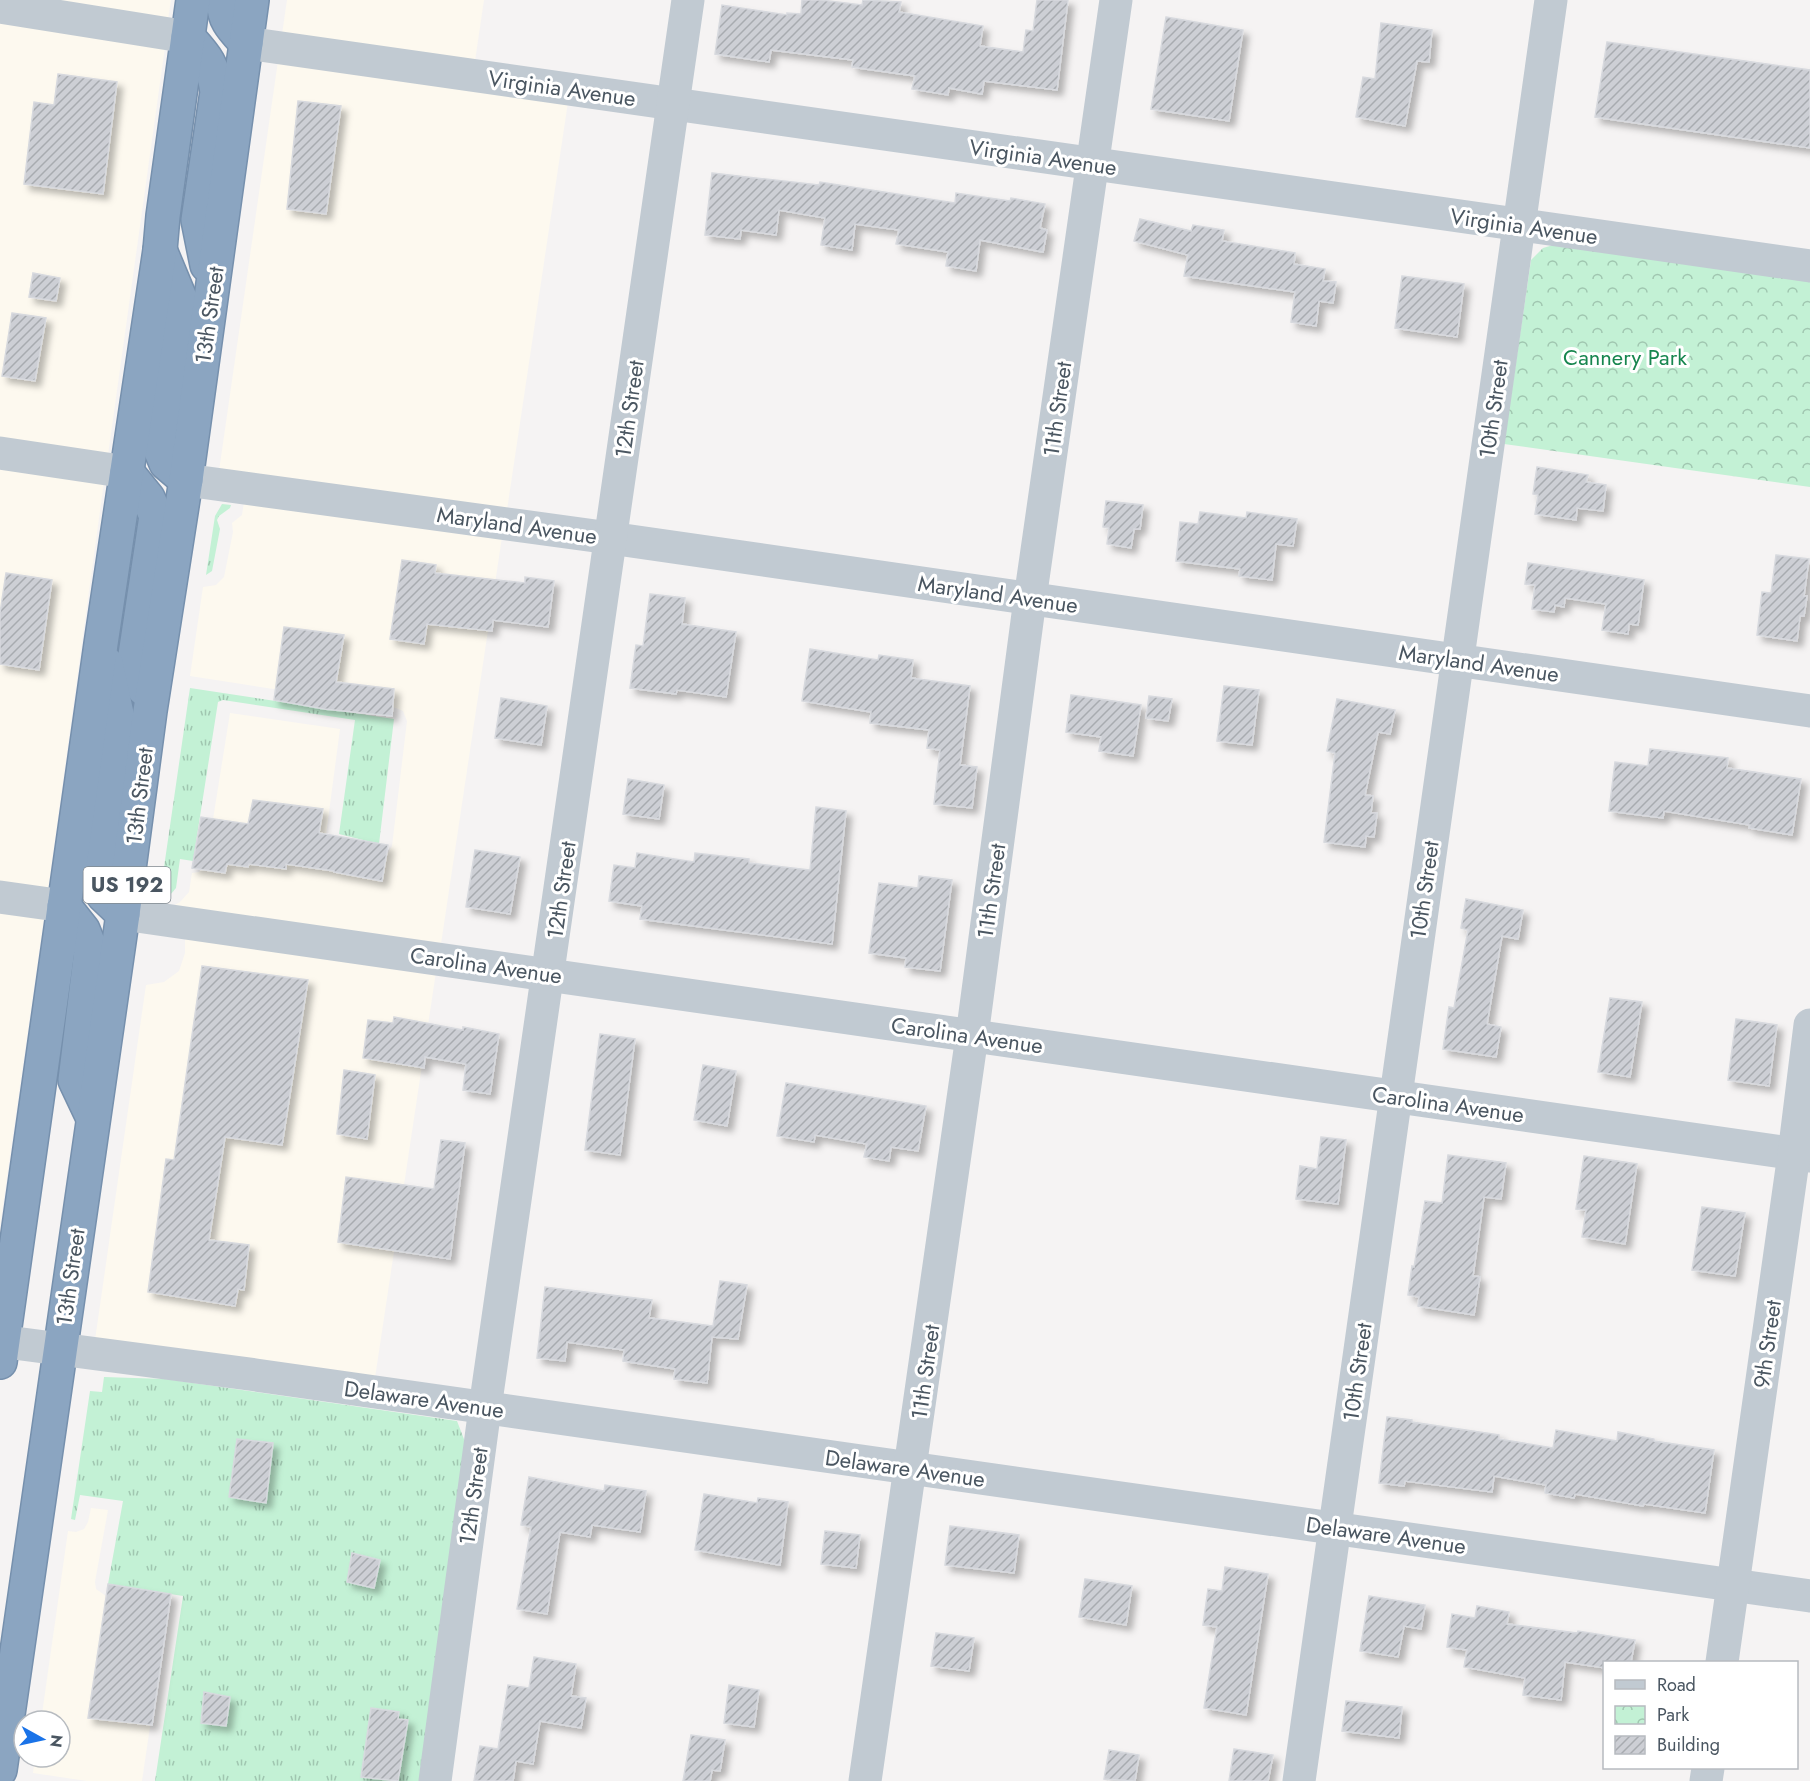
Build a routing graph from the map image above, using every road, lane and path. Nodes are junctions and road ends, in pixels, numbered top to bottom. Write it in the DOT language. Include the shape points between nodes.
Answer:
graph roads {
  1 [pos="193,0"];
  2 [pos="224,0"];
  3 [pos="252,0"];
  4 [pos="688,0"];
  5 [pos="1116,0"];
  6 [pos="1551,0"];
  7 [pos="0,8"];
  8 [pos="188,37"];
  9 [pos="261,45"];
  10 [pos="673,103"];
  11 [pos="1093,164"];
  12 [pos="1519,225"];
  13 [pos="160,250"];
  14 [pos="1810,266"];
  15 [pos="212,287"];
  16 [pos="0,453"];
  17 [pos="127,472"];
  18 [pos="186,480"];
  19 [pos="610,538"];
  20 [pos="1030,599"];
  21 [pos="101,644"];
  22 [pos="1459,660"];
  23 [pos="150,711"];
  24 [pos="1810,711"];
  25 [pos="0,897"];
  26 [pos="64,906"];
  27 [pos="123,914"];
  28 [pos="549,974"];
  29 [pos="1810,1025"];
  30 [pos="972,1036"];
  31 [pos="1395,1096"];
  32 [pos="93,1118"];
  33 [pos="1802,1155"];
  34 [pos="1,1348"];
  35 [pos="60,1349"];
  36 [pos="485,1408"];
  37 [pos="911,1469"];
  38 [pos="1334,1528"];
  39 [pos="1732,1585"];
  40 [pos="1810,1596"];
  41 [pos="1722,1661"];
  42 [pos="0,1770"];
  43 [pos="435,1781"];
  44 [pos="865,1781"];
  45 [pos="1299,1781"];
  1 -- 8 [label="highway, US 192"];
  2 -- 9 [label="highway" via="228,22"];
  3 -- 9 [label="highway, 13th Street / US 192"];
  4 -- 10 [label="street, 12th Street"];
  5 -- 11 [label="street, 11th Street"];
  6 -- 12 [label="street, 10th Street"];
  7 -- 8 [label="street"];
  8 -- 13 [label="highway, US 192"];
  8 -- 15 [label="highway" via="205,55 214,73 217,92 198,220"];
  9 -- 10 [label="street, Virginia Avenue"];
  9 -- 15 [label="highway, 13th Street / US 192"];
  10 -- 11 [label="street, Virginia Avenue"];
  10 -- 19 [label="street, 12th Street"];
  11 -- 12 [label="street, Virginia Avenue"];
  11 -- 20 [label="street, 11th Street"];
  12 -- 14 [label="street, Virginia Avenue"];
  12 -- 22 [label="street, 10th Street"];
  13 -- 17 [label="highway, US 192"];
  13 -- 18 [label="highway" via="180,298 158,444 166,463"];
  15 -- 18 [label="highway, 13th Street / US 192"];
  16 -- 17 [label="street"];
  17 -- 21 [label="highway, US 192"];
  17 -- 23 [label="highway" via="148,498 156,516 135,655"];
  18 -- 19 [label="street, Maryland Avenue"];
  18 -- 23 [label="highway, 13th Street / US 192"];
  19 -- 20 [label="street, Maryland Avenue"];
  19 -- 28 [label="street, 12th Street"];
  20 -- 22 [label="street, Maryland Avenue"];
  20 -- 30 [label="street, 11th Street"];
  21 -- 26 [label="highway, US 192"];
  21 -- 27 [label="highway" via="119,723 98,878 103,895"];
  22 -- 24 [label="street, Maryland Avenue"];
  22 -- 31 [label="street, 10th Street"];
  23 -- 27 [label="highway, 13th Street / US 192"];
  25 -- 26 [label="street"];
  26 -- 32 [label="highway" via="83,930 91,950 75,1080"];
  26 -- 34 [label="highway, US 192"];
  27 -- 28 [label="street, Carolina Avenue"];
  27 -- 32 [label="highway, 13th Street / US 192"];
  28 -- 30 [label="street, Carolina Avenue"];
  28 -- 36 [label="street, 12th Street"];
  29 -- 33 [label="street, 9th Street"];
  30 -- 31 [label="street, Carolina Avenue"];
  30 -- 37 [label="street, 11th Street"];
  31 -- 33 [label="street, Carolina Avenue"];
  31 -- 38 [label="street, 10th Street"];
  32 -- 35 [label="highway, 13th Street / US 192"];
  33 -- 39 [label="street, 9th Street"];
  34 -- 35 [label="street, Delaware Avenue"];
  35 -- 36 [label="street, Delaware Avenue"];
  35 -- 42 [label="highway, 13th Street / US 192"];
  36 -- 37 [label="street, Delaware Avenue"];
  36 -- 43 [label="street, 12th Street"];
  37 -- 38 [label="street, Delaware Avenue"];
  37 -- 44 [label="street, 11th Street"];
  38 -- 39 [label="street, Delaware Avenue"];
  38 -- 45 [label="street, 10th Street"];
  39 -- 40 [label="street, Delaware Avenue"];
  39 -- 41 [label="street, 9th Street"];
}
